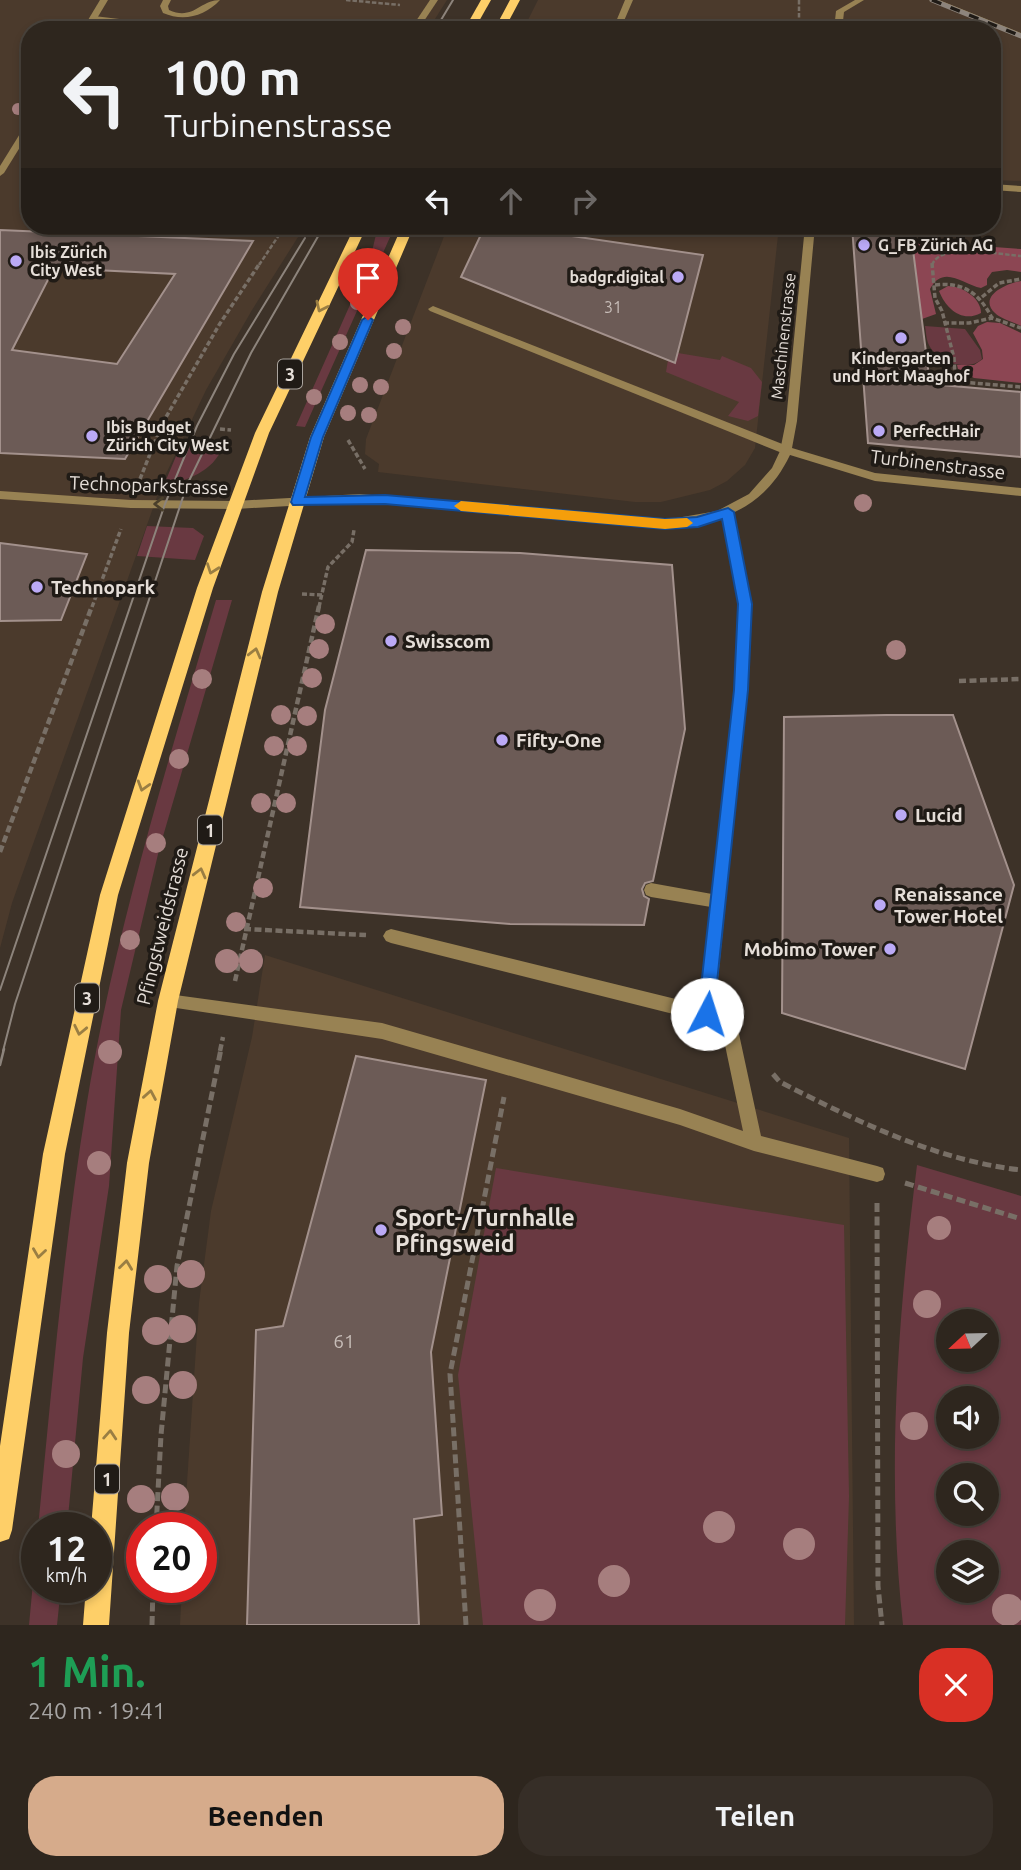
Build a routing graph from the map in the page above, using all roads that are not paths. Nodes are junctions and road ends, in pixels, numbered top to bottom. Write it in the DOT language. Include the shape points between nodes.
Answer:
graph roads {
  1 [pos="104,0"];
  2 [pos="167,0"];
  3 [pos="216,0"];
  4 [pos="434,0"];
  5 [pos="486,0"];
  6 [pos="515,0"];
  7 [pos="629,0"];
  8 [pos="860,0"];
  9 [pos="939,1"];
  10 [pos="94,18"];
  11 [pos="92,21"];
  12 [pos="119,21"];
  13 [pos="420,21"];
  14 [pos="474,21"];
  15 [pos="504,21"];
  16 [pos="620,21"];
  17 [pos="839,21"];
  18 [pos="986,21"];
  19 [pos="1001,27"];
  20 [pos="1021,36"];
  21 [pos="21,139"];
  22 [pos="0,173"];
  23 [pos="1001,188"];
  24 [pos="1021,189"];
  25 [pos="357,235"];
  26 [pos="404,235"];
  27 [pos="809,235"];
  28 [pos="433,309"];
  29 [pos="786,450"];
  30 [pos="1021,492"];
  31 [pos="0,495"];
  32 [pos="298,502"];
  33 [pos="236,505"];
  34 [pos="728,512"];
  35 [pos="651,890"];
  36 [pos="717,901"];
  37 [pos="391,936"];
  38 [pos="168,1001"];
  39 [pos="707,1014"];
  40 [pos="754,1143"];
  41 [pos="877,1174"];
  42 [pos="1,1507"];
  43 [pos="96,1625"];
  1 -- 10 [label="street"];
  2 -- 3 [label="street" via="166,11 181,16 202,11"];
  4 -- 13 [label="street"];
  5 -- 14 [label="main road"];
  6 -- 15 [label="main road"];
  7 -- 16 [label="street"];
  8 -- 17 [label="street" via="840,11"];
  9 -- 18 [label="street"];
  10 -- 11 [label="street"];
  10 -- 12 [label="street"];
  19 -- 20 [label="street"];
  21 -- 22 [label="street"];
  23 -- 24 [label="street"];
  25 -- 33 [label="main road, 3, one-way" via="262,433"];
  26 -- 32 [label="main road, Pfingstweidstrasse / 1" via="317,437"];
  27 -- 29 [label="street, Maschinenstrasse"];
  28 -- 29 [label="street, Turbinenstrasse"];
  29 -- 30 [label="street, Turbinenstrasse" via="875,477"];
  29 -- 34 [label="street" via="768,482"];
  33 -- 31 [label="street, Technoparkstrasse, one-way"];
  32 -- 33 [label="street, Technoparkstrasse"];
  32 -- 34 [label="street" via="385,499 665,524 698,522"];
  38 -- 32 [label="main road, Pfingstweidstrasse / 1, one-way" via="270,592"];
  33 -- 42 [label="main road, 3, one-way" via="205,588 109,895 54,1154"];
  34 -- 36 [label="street" via="745,604 741,690"];
  35 -- 36 [label="street"];
  36 -- 39 [label="street"];
  37 -- 39 [label="street"];
  38 -- 40 [label="street" via="382,1031"];
  43 -- 38 [label="main road, Pfingstweidstrasse / 1, one-way" via="118,1332 138,1163"];
  39 -- 40 [label="street" via="727,1020"];
  40 -- 41 [label="street"];
}
